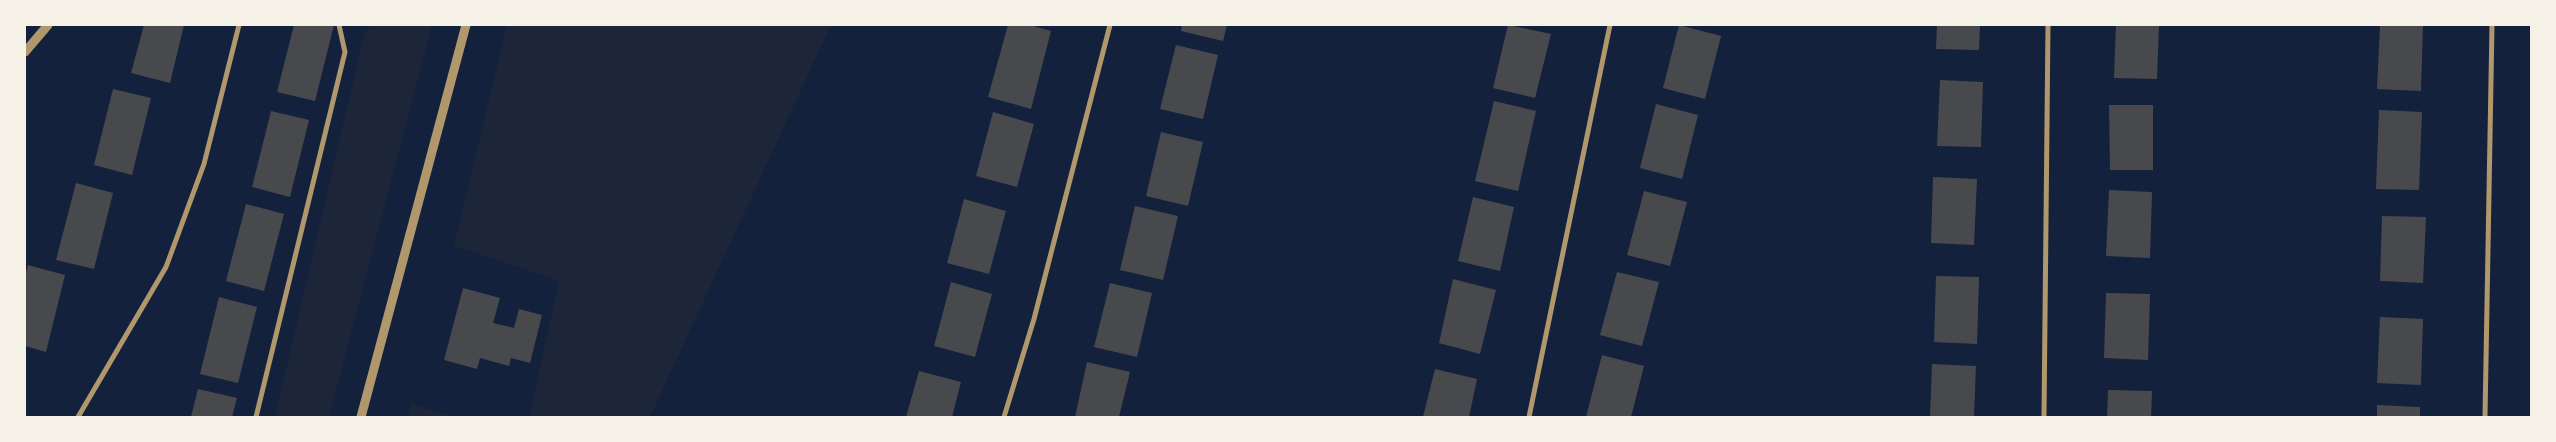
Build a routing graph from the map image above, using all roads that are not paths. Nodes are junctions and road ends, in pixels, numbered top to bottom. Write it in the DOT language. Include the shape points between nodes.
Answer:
graph roads {
  1 [pos="48,25"];
  2 [pos="239,25"];
  3 [pos="340,25"];
  4 [pos="466,25"];
  5 [pos="1110,25"];
  6 [pos="1610,25"];
  7 [pos="2048,25"];
  8 [pos="2492,25"];
  9 [pos="25,52"];
  10 [pos="78,417"];
  11 [pos="256,417"];
  12 [pos="361,417"];
  13 [pos="1004,417"];
  14 [pos="1528,417"];
  15 [pos="2044,417"];
  16 [pos="2485,417"];
  1 -- 9 [label="street"];
  2 -- 10 [label="street" via="204,164 166,267"];
  3 -- 11 [label="street" via="345,52"];
  4 -- 12 [label="street"];
  5 -- 13 [label="street" via="1034,319"];
  6 -- 14 [label="street"];
  7 -- 15 [label="street"];
  8 -- 16 [label="street"];
}
